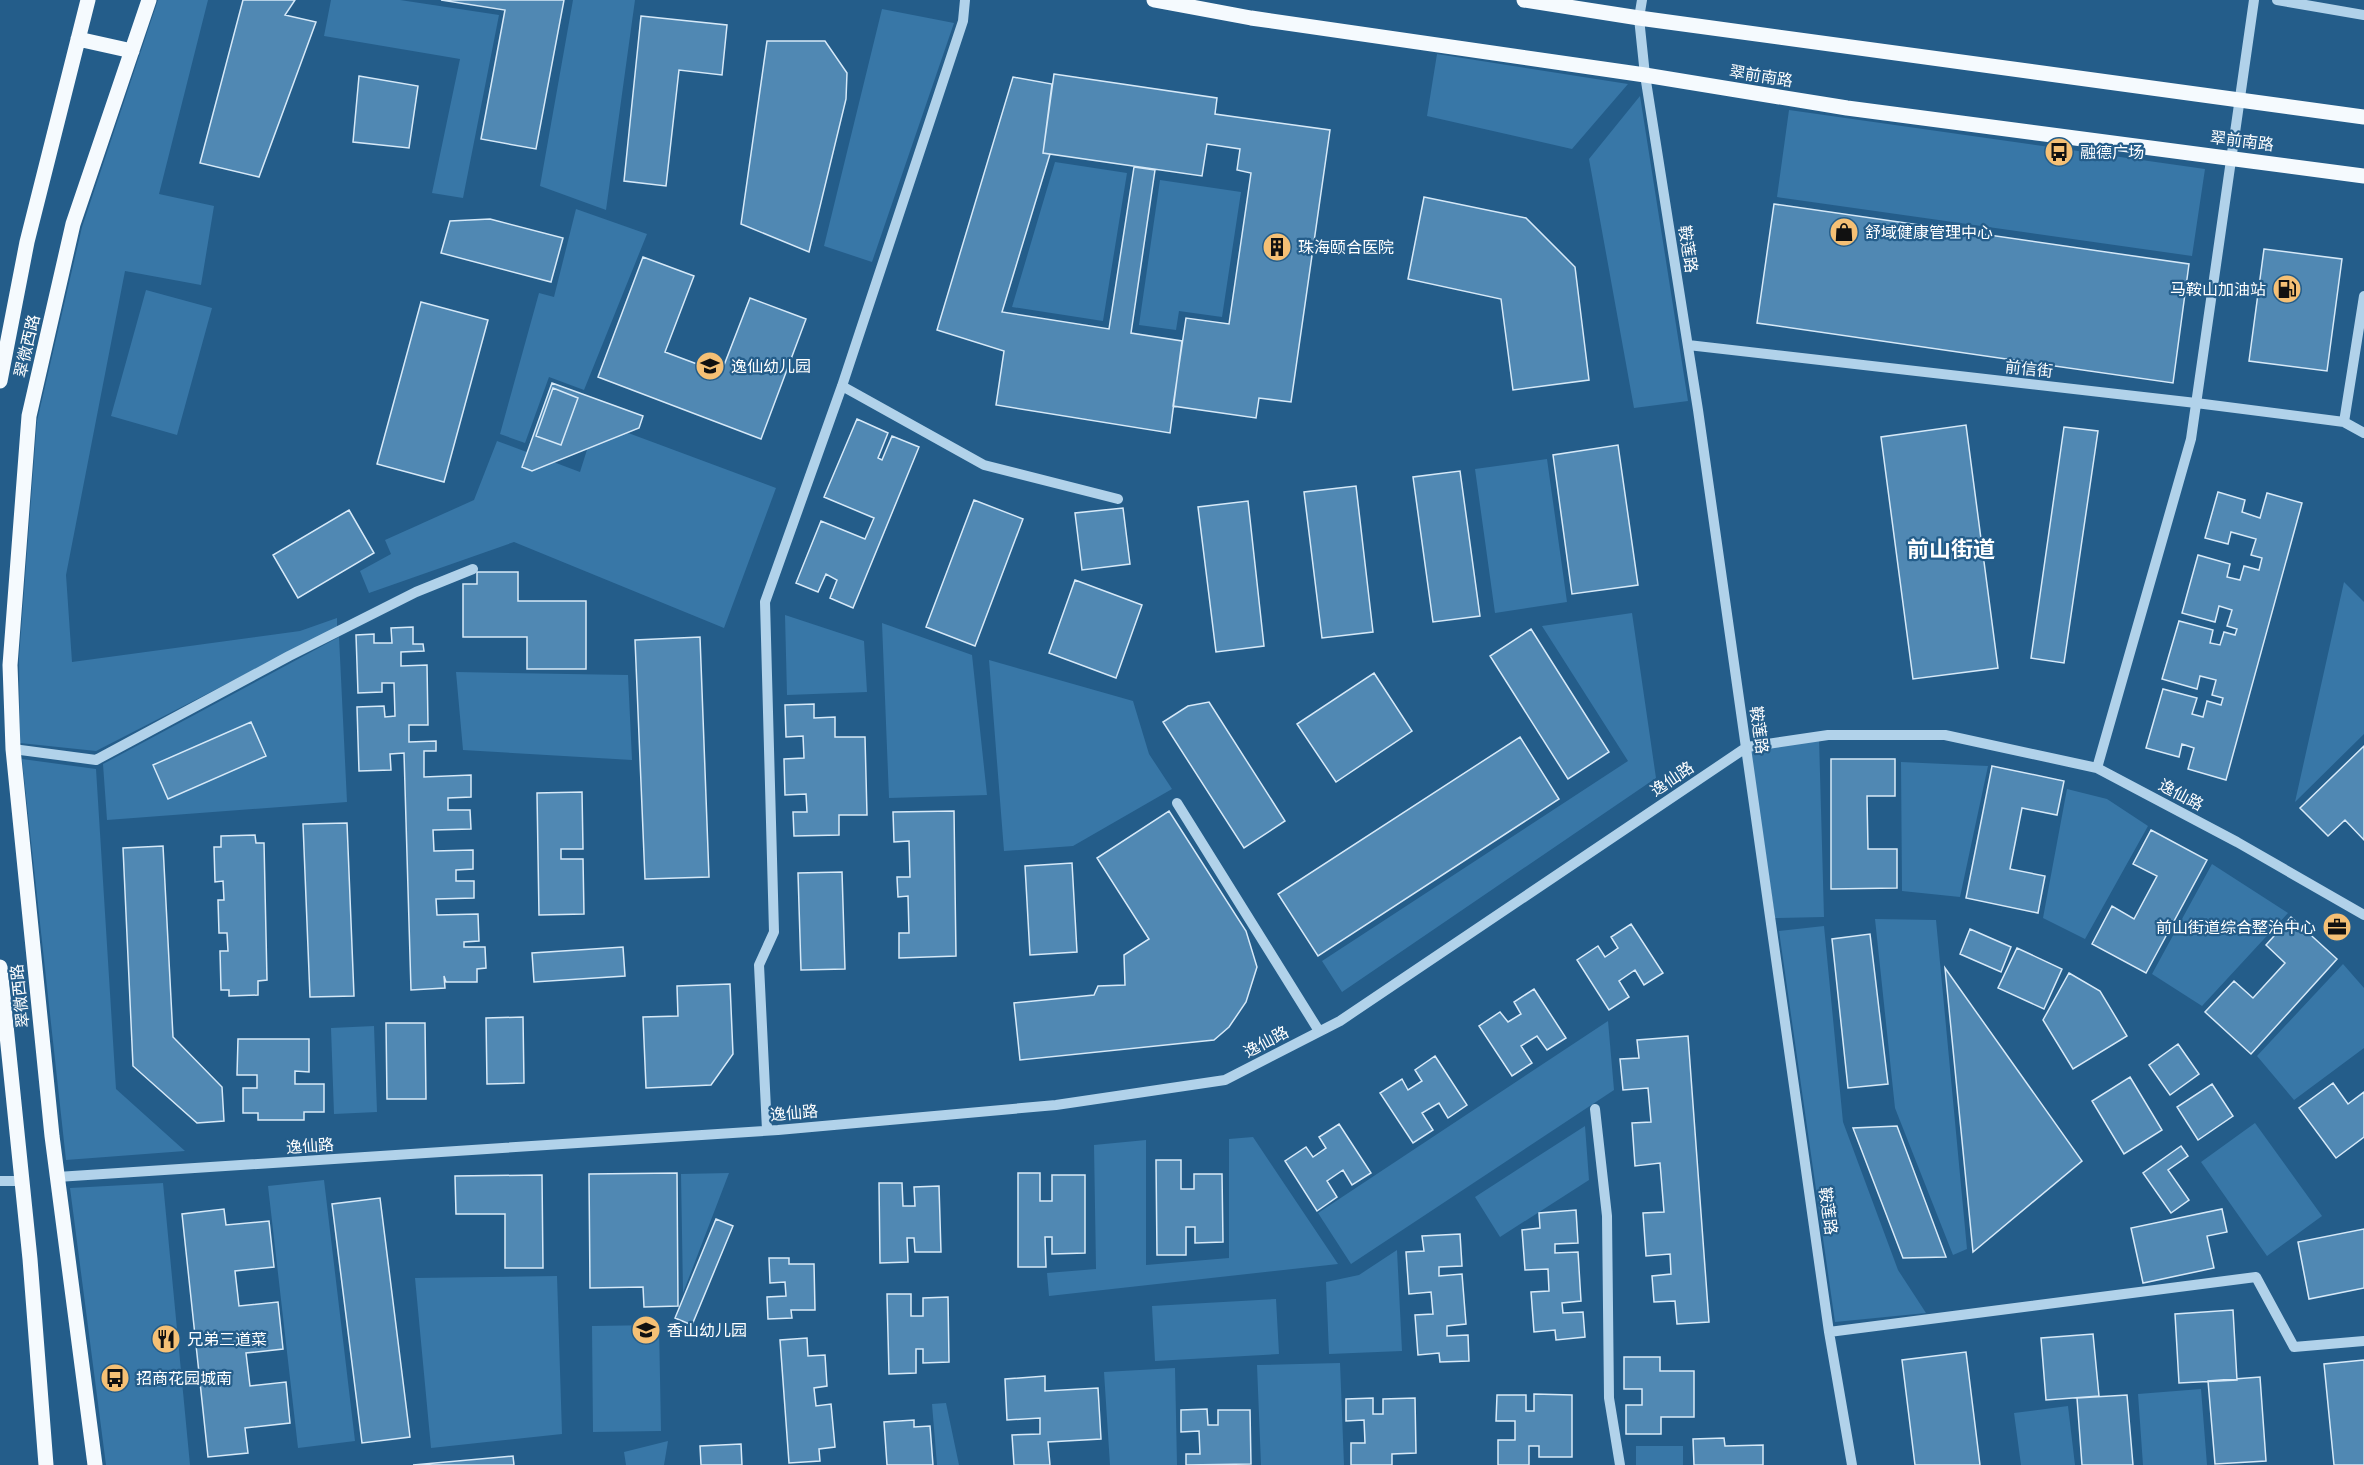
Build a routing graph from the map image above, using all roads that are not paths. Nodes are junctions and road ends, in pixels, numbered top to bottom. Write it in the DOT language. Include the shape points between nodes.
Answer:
graph roads {
  1 [pos="88,0"];
  2 [pos="149,0"];
  3 [pos="965,0"];
  4 [pos="1154,0"];
  5 [pos="1524,0"];
  6 [pos="1642,0"];
  7 [pos="2254,0"];
  8 [pos="2277,0"];
  9 [pos="2364,15"];
  10 [pos="1639,18"];
  11 [pos="78,39"];
  12 [pos="132,51"];
  13 [pos="1645,75"];
  14 [pos="2240,100"];
  15 [pos="2364,117"];
  16 [pos="2232,158"];
  17 [pos="2364,176"];
  18 [pos="2364,296"];
  19 [pos="1688,345"];
  20 [pos="0,381"];
  21 [pos="842,386"];
  22 [pos="2196,403"];
  23 [pos="2344,422"];
  24 [pos="2364,433"];
  25 [pos="1118,499"];
  26 [pos="472,569"];
  27 [pos="1747,747"];
  28 [pos="12,749"];
  29 [pos="2097,768"];
  30 [pos="1177,803"];
  31 [pos="2364,915"];
  32 [pos="0,967"];
  33 [pos="1319,1032"];
  34 [pos="1595,1109"];
  35 [pos="767,1130"];
  36 [pos="57,1178"];
  37 [pos="0,1181"];
  38 [pos="21,1181"];
  39 [pos="1829,1332"];
  40 [pos="2364,1341"];
  41 [pos="46,1465"];
  42 [pos="95,1465"];
  43 [pos="1620,1465"];
  44 [pos="1852,1465"];
  1 -- 11 [label="main road, 翠微西路"];
  2 -- 12 [label="main road, 翠微西路"];
  3 -- 21 [label="street" via="963,21"];
  4 -- 13 [label="main road, 翠前南路" via="1251,18"];
  5 -- 10 [label="main road"];
  6 -- 10 [label="street, 鞍莲路"];
  7 -- 14 [label="street"];
  8 -- 9 [label="street"];
  10 -- 13 [label="street, 鞍莲路"];
  10 -- 14 [label="main road"];
  11 -- 12 [label="main road"];
  11 -- 20 [label="main road, 翠微西路" via="27,242"];
  12 -- 28 [label="main road, 翠微西路" via="73,224 29,416 10,665"];
  13 -- 16 [label="main road, 翠前南路" via="1847,108"];
  13 -- 19 [label="street, 鞍莲路"];
  14 -- 15 [label="main road"];
  14 -- 16 [label="street"];
  16 -- 17 [label="main road, 翠前南路"];
  16 -- 22 [label="street"];
  18 -- 23 [label="street"];
  19 -- 22 [label="street, 前信街"];
  19 -- 27 [label="street, 鞍莲路"];
  21 -- 25 [label="street" via="984,465"];
  21 -- 35 [label="street" via="765,603 774,932 759,965"];
  22 -- 23 [label="street, 前信街"];
  22 -- 29 [label="street" via="2191,439"];
  23 -- 24 [label="street, 前信街"];
  26 -- 28 [label="street" via="416,592 289,656 96,760"];
  27 -- 29 [label="street, 逸仙路" via="1828,735 1945,735"];
  27 -- 33 [label="street, 逸仙路"];
  27 -- 39 [label="street, 鞍莲路"];
  28 -- 36 [label="main road, 翠微西路"];
  29 -- 31 [label="street, 逸仙路"];
  30 -- 33 [label="street"];
  32 -- 38 [label="main road, 翠微西路"];
  33 -- 35 [label="street, 逸仙路" via="1225,1080 1056,1105"];
  34 -- 43 [label="street" via="1607,1216 1610,1398"];
  35 -- 36 [label="street, 逸仙路"];
  36 -- 42 [label="main road, 翠微西路"];
  37 -- 38 [label="street"];
  38 -- 41 [label="main road, 翠微西路"];
  39 -- 40 [label="street" via="2256,1277 2294,1347"];
  39 -- 44 [label="street, 鞍莲路"];
}
